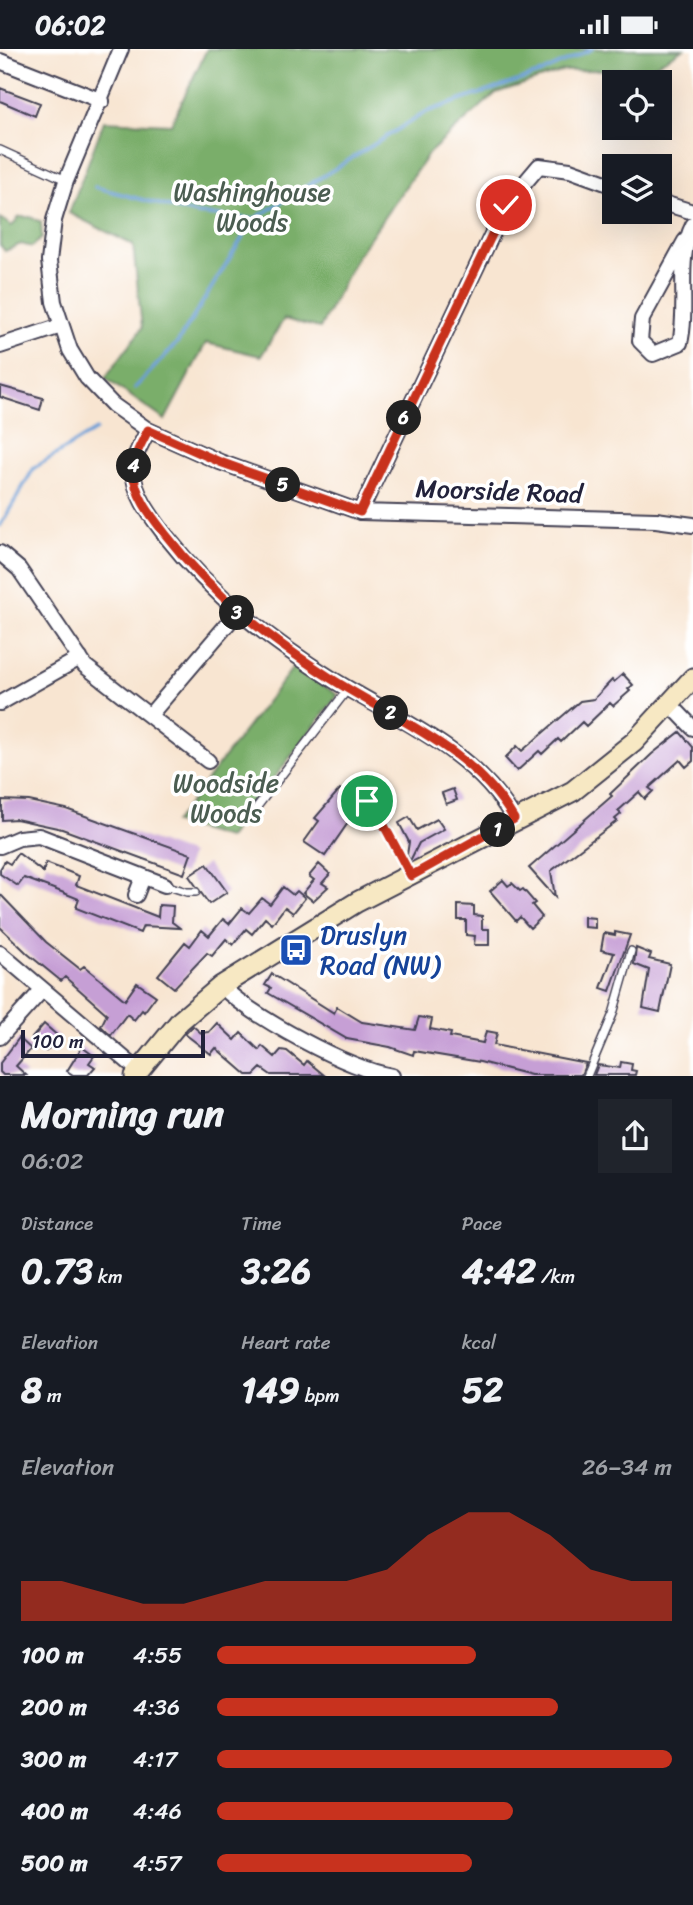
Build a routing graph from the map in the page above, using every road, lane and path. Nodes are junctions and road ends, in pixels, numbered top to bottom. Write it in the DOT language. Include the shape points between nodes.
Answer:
graph roads {
  1 [pos="121,49"];
  2 [pos="0,61"];
  3 [pos="102,101"];
  4 [pos="0,150"];
  5 [pos="66,181"];
  6 [pos="602,182"];
  7 [pos="672,206"];
  8 [pos="693,212"];
  9 [pos="693,225"];
  10 [pos="685,241"];
  11 [pos="61,325"];
  12 [pos="0,346"];
  13 [pos="148,430"];
  14 [pos="360,512"];
  15 [pos="693,525"];
  16 [pos="0,553"];
  17 [pos="237,613"];
  18 [pos="80,658"];
  19 [pos="693,678"];
  20 [pos="349,689"];
  21 [pos="0,703"];
  22 [pos="670,704"];
  23 [pos="149,715"];
  24 [pos="693,728"];
  25 [pos="208,761"];
  26 [pos="367,801"];
  27 [pos="253,812"];
  28 [pos="514,819"];
  29 [pos="0,846"];
  30 [pos="411,876"];
  31 [pos="143,877"];
  32 [pos="165,885"];
  33 [pos="195,892"];
  34 [pos="136,895"];
  35 [pos="631,951"];
  36 [pos="0,953"];
  37 [pos="221,986"];
  38 [pos="42,991"];
  39 [pos="0,1037"];
  40 [pos="137,1073"];
  41 [pos="392,1076"];
  42 [pos="587,1076"];
  1 -- 3 [label="street, Moorside Road"];
  2 -- 3 [label="street"];
  3 -- 5 [label="street, Moorside Road"];
  4 -- 5 [label="lane"];
  5 -- 11 [label="street, Moorside Road" via="54,220 49,261"];
  6 -- 14 [label="street" via="539,166 506,205"];
  7 -- 8 [label="street"];
  9 -- 10 [label="street"];
  10 -- 10 [label="street" via="685,323 680,343 653,354 640,341 642,319"];
  11 -- 12 [label="street"];
  11 -- 13 [label="street, Moorside Road" via="87,378 113,405"];
  13 -- 14 [label="street, Moorside Road" via="220,462"];
  13 -- 17 [label="street" via="135,458 138,494 188,564"];
  14 -- 15 [label="street, Moorside Road" via="656,520"];
  16 -- 18 [label="street" via="19,569"];
  17 -- 20 [label="street"];
  17 -- 23 [label="street"];
  18 -- 21 [label="street"];
  18 -- 23 [label="street"];
  19 -- 22 [label="street"];
  20 -- 27 [label="lane"];
  20 -- 28 [label="street" via="419,729 471,767 491,785"];
  22 -- 24 [label="street"];
  22 -- 28 [label="street" via="602,771 573,791"];
  23 -- 25 [label="street"];
  26 -- 30 [label="lane"];
  28 -- 30 [label="street"];
  29 -- 31 [label="street" via="19,838 39,837"];
  30 -- 37 [label="street" via="357,902"];
  31 -- 32 [label="street"];
  31 -- 34 [label="street"];
  32 -- 33 [label="lane"];
  35 -- 42 [label="lane" via="613,1014"];
  36 -- 38 [label="street"];
  37 -- 40 [label="street" via="180,1021"];
  37 -- 41 [label="street" via="323,1051"];
  38 -- 39 [label="street"];
  38 -- 40 [label="street"];
}
